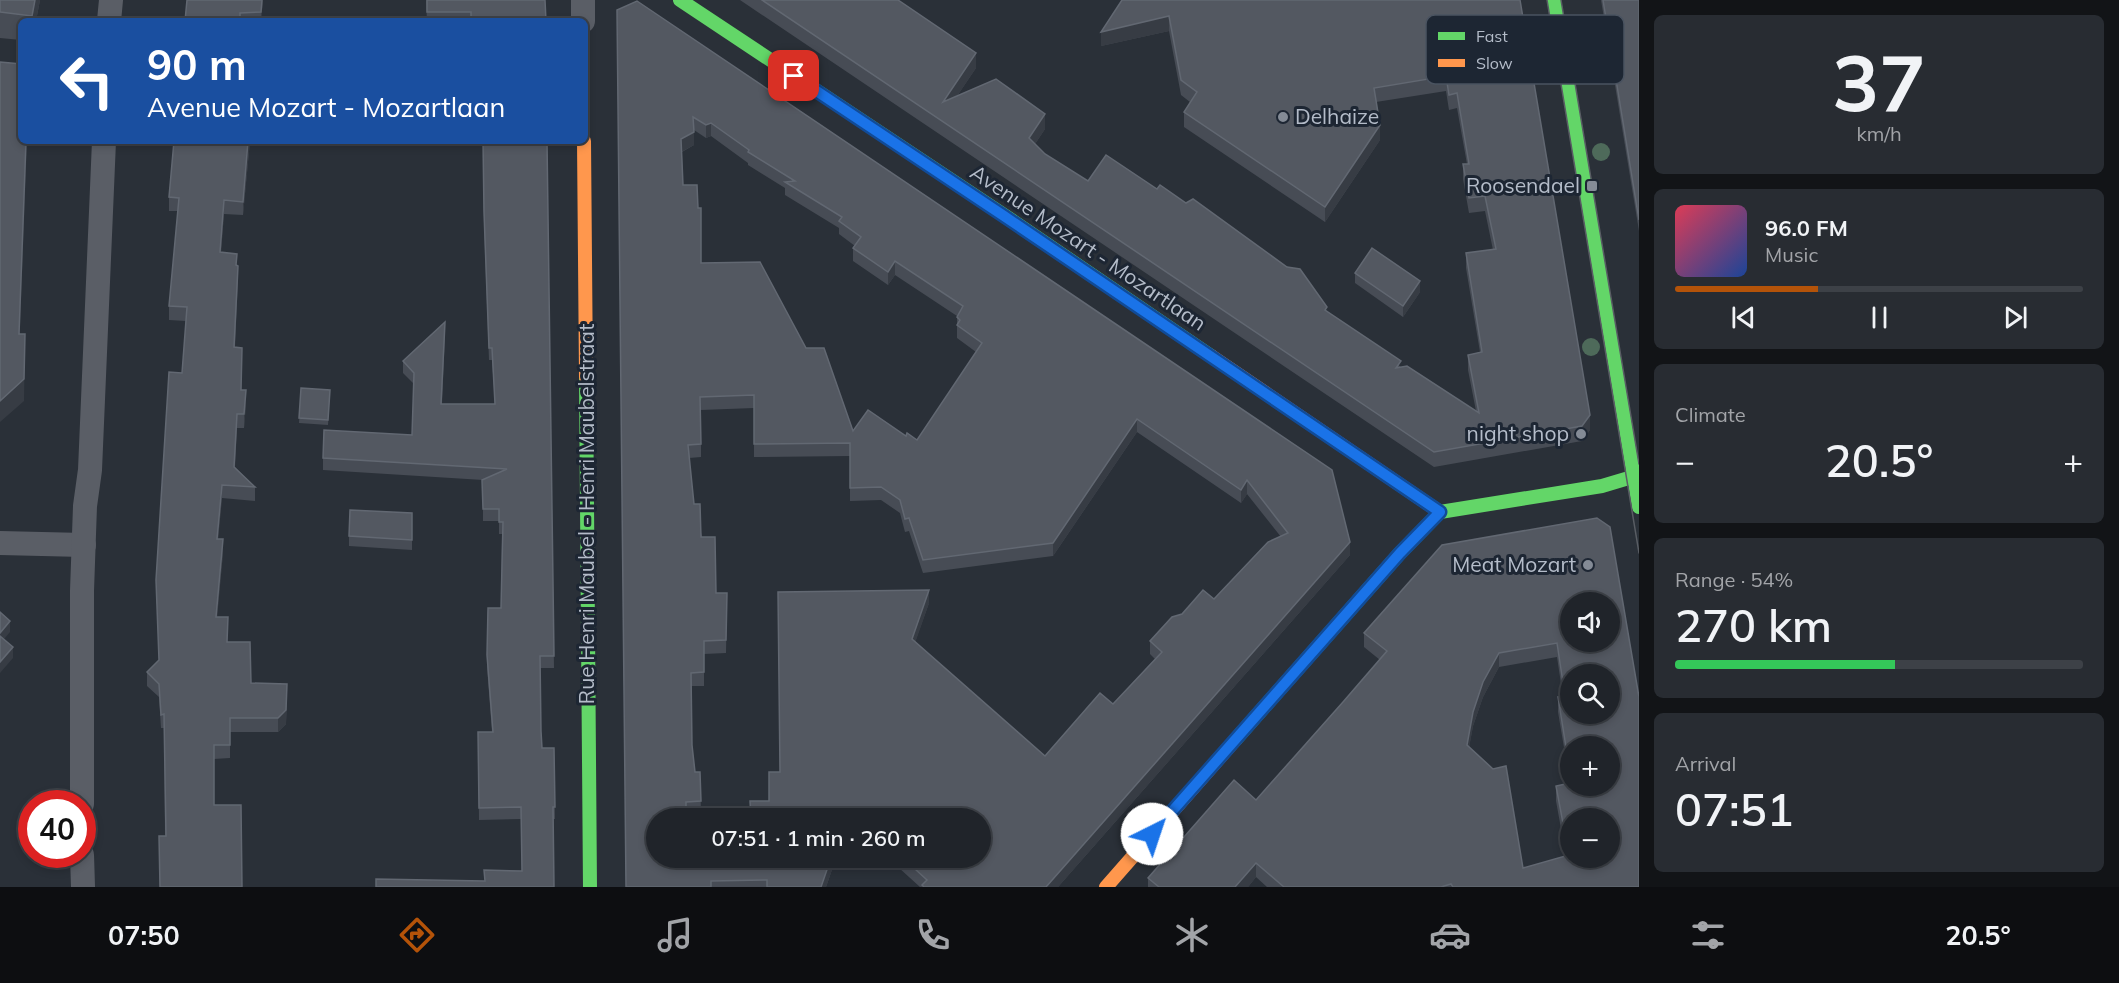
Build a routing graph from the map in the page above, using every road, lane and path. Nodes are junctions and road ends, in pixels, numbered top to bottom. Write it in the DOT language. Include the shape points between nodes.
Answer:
graph roads {
  1 [pos="111,0"];
  2 [pos="583,0"];
  3 [pos="680,0"];
  4 [pos="1554,0"];
  5 [pos="1557,15"];
  6 [pos="109,18"];
  7 [pos="582,18"];
  8 [pos="1568,84"];
  9 [pos="104,144"];
  10 [pos="584,144"];
  11 [pos="1636,476"];
  12 [pos="1639,507"];
  13 [pos="1440,512"];
  14 [pos="0,543"];
  15 [pos="84,545"];
  16 [pos="82,790"];
  17 [pos="82,868"];
  18 [pos="82,887"];
  19 [pos="590,887"];
  20 [pos="1106,887"];
  1 -- 6 [label="street"];
  2 -- 7 [label="street"];
  3 -- 13 [label="street, Avenue Mozart - Mozartlaan"];
  4 -- 5 [label="street"];
  8 -- 11 [label="street"];
  9 -- 15 [label="street"];
  10 -- 19 [label="street, Rue Henri Maubel - Henri Maubelstraat"];
  11 -- 12 [label="street"];
  11 -- 13 [label="street" via="1602,486"];
  13 -- 20 [label="street"];
  14 -- 15 [label="street"];
  15 -- 16 [label="street"];
  17 -- 18 [label="street"];
}
